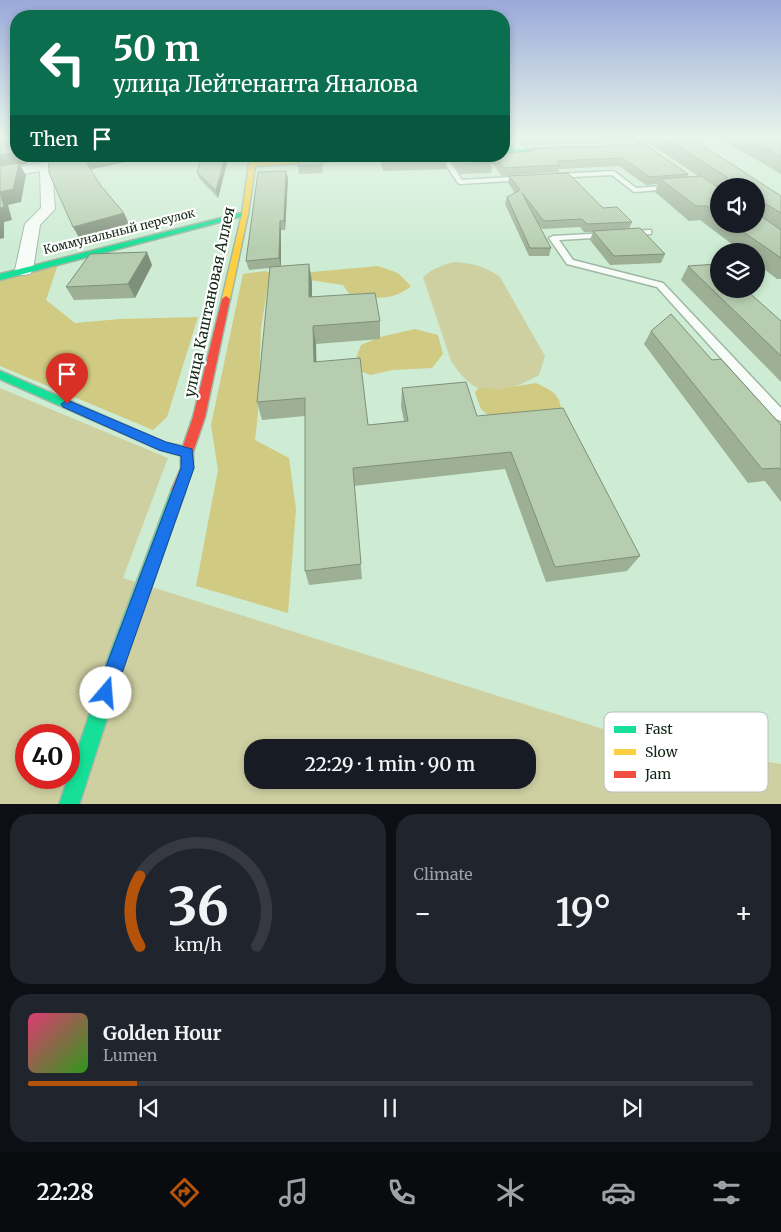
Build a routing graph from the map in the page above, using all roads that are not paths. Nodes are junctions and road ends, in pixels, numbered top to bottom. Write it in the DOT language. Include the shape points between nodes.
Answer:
graph roads {
  1 [pos="46,174"];
  2 [pos="251,174"];
  3 [pos="454,174"];
  4 [pos="594,174"];
  5 [pos="616,174"];
  6 [pos="537,177"];
  7 [pos="547,177"];
  8 [pos="682,186"];
  9 [pos="244,214"];
  10 [pos="648,232"];
  11 [pos="24,270"];
  12 [pos="0,277"];
  13 [pos="0,375"];
  14 [pos="781,416"];
  15 [pos="188,456"];
  16 [pos="69,804"];
  1 -- 11 [label="street" via="48,209 33,224"];
  2 -- 9 [label="street, улица Каштановая Аллея"];
  3 -- 6 [label="lane" via="460,182"];
  4 -- 7 [label="lane"];
  5 -- 8 [label="lane" via="634,190"];
  9 -- 11 [label="street, Коммунальный переулок"];
  9 -- 15 [label="street, улица Каштановая Аллея"];
  10 -- 14 [label="lane" via="553,238 570,262 660,285"];
  11 -- 12 [label="street, Коммунальный переулок"];
  13 -- 15 [label="street"];
  15 -- 16 [label="street, улица Каштановая Аллея" via="187,468 118,656"];
}
